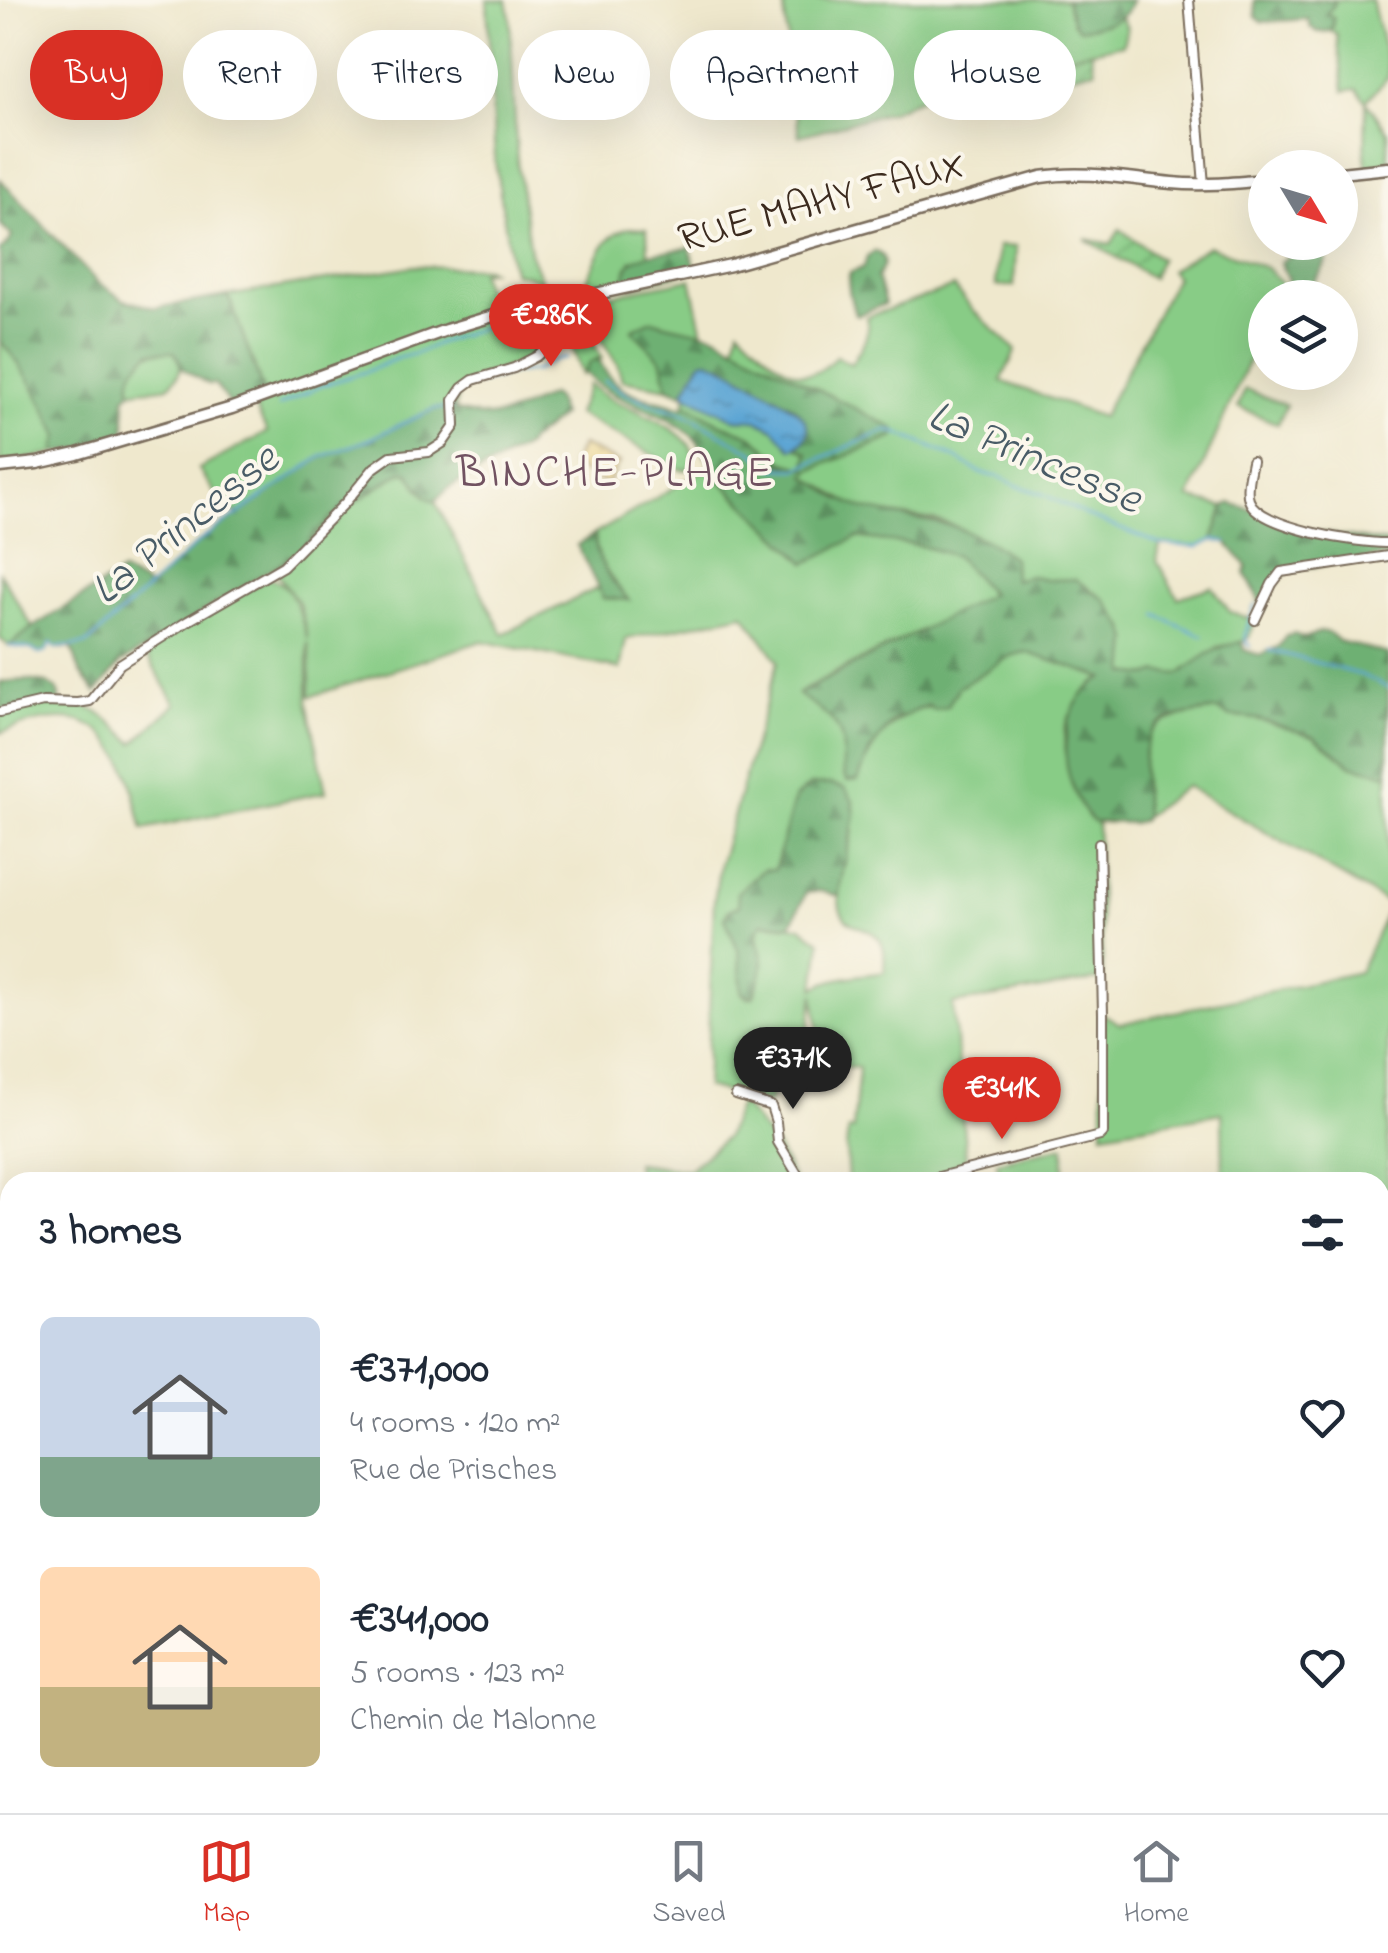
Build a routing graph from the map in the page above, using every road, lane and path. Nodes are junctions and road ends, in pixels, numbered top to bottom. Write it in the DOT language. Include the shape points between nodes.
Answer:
graph roads {
  1 [pos="1189,0"];
  2 [pos="1388,168"];
  3 [pos="1358,170"];
  4 [pos="1248,181"];
  5 [pos="1204,185"];
  6 [pos="586,295"];
  7 [pos="1252,460"];
  8 [pos="0,468"];
  9 [pos="1388,543"];
  10 [pos="1388,556"];
  11 [pos="1255,620"];
  12 [pos="0,712"];
  13 [pos="1099,843"];
  14 [pos="736,1096"];
  15 [pos="796,1172"];
  16 [pos="958,1172"];
  1 -- 5 [label="street"];
  2 -- 3 [label="street"];
  4 -- 5 [label="street, RUE MAHY FAUX"];
  5 -- 6 [label="street, RUE MAHY FAUX" via="1094,174 1041,177 730,265"];
  6 -- 8 [label="street, RUE MAHY FAUX" via="446,330 136,437"];
  6 -- 12 [label="street" via="574,321 537,356 459,391 454,426 443,443 382,462 288,562 120,664 92,699"];
  7 -- 9 [label="street" via="1249,502 1259,512 1325,536"];
  10 -- 11 [label="street" via="1282,572"];
  13 -- 16 [label="street" via="1103,1132"];
  14 -- 15 [label="street" via="773,1110 778,1142"];
}
